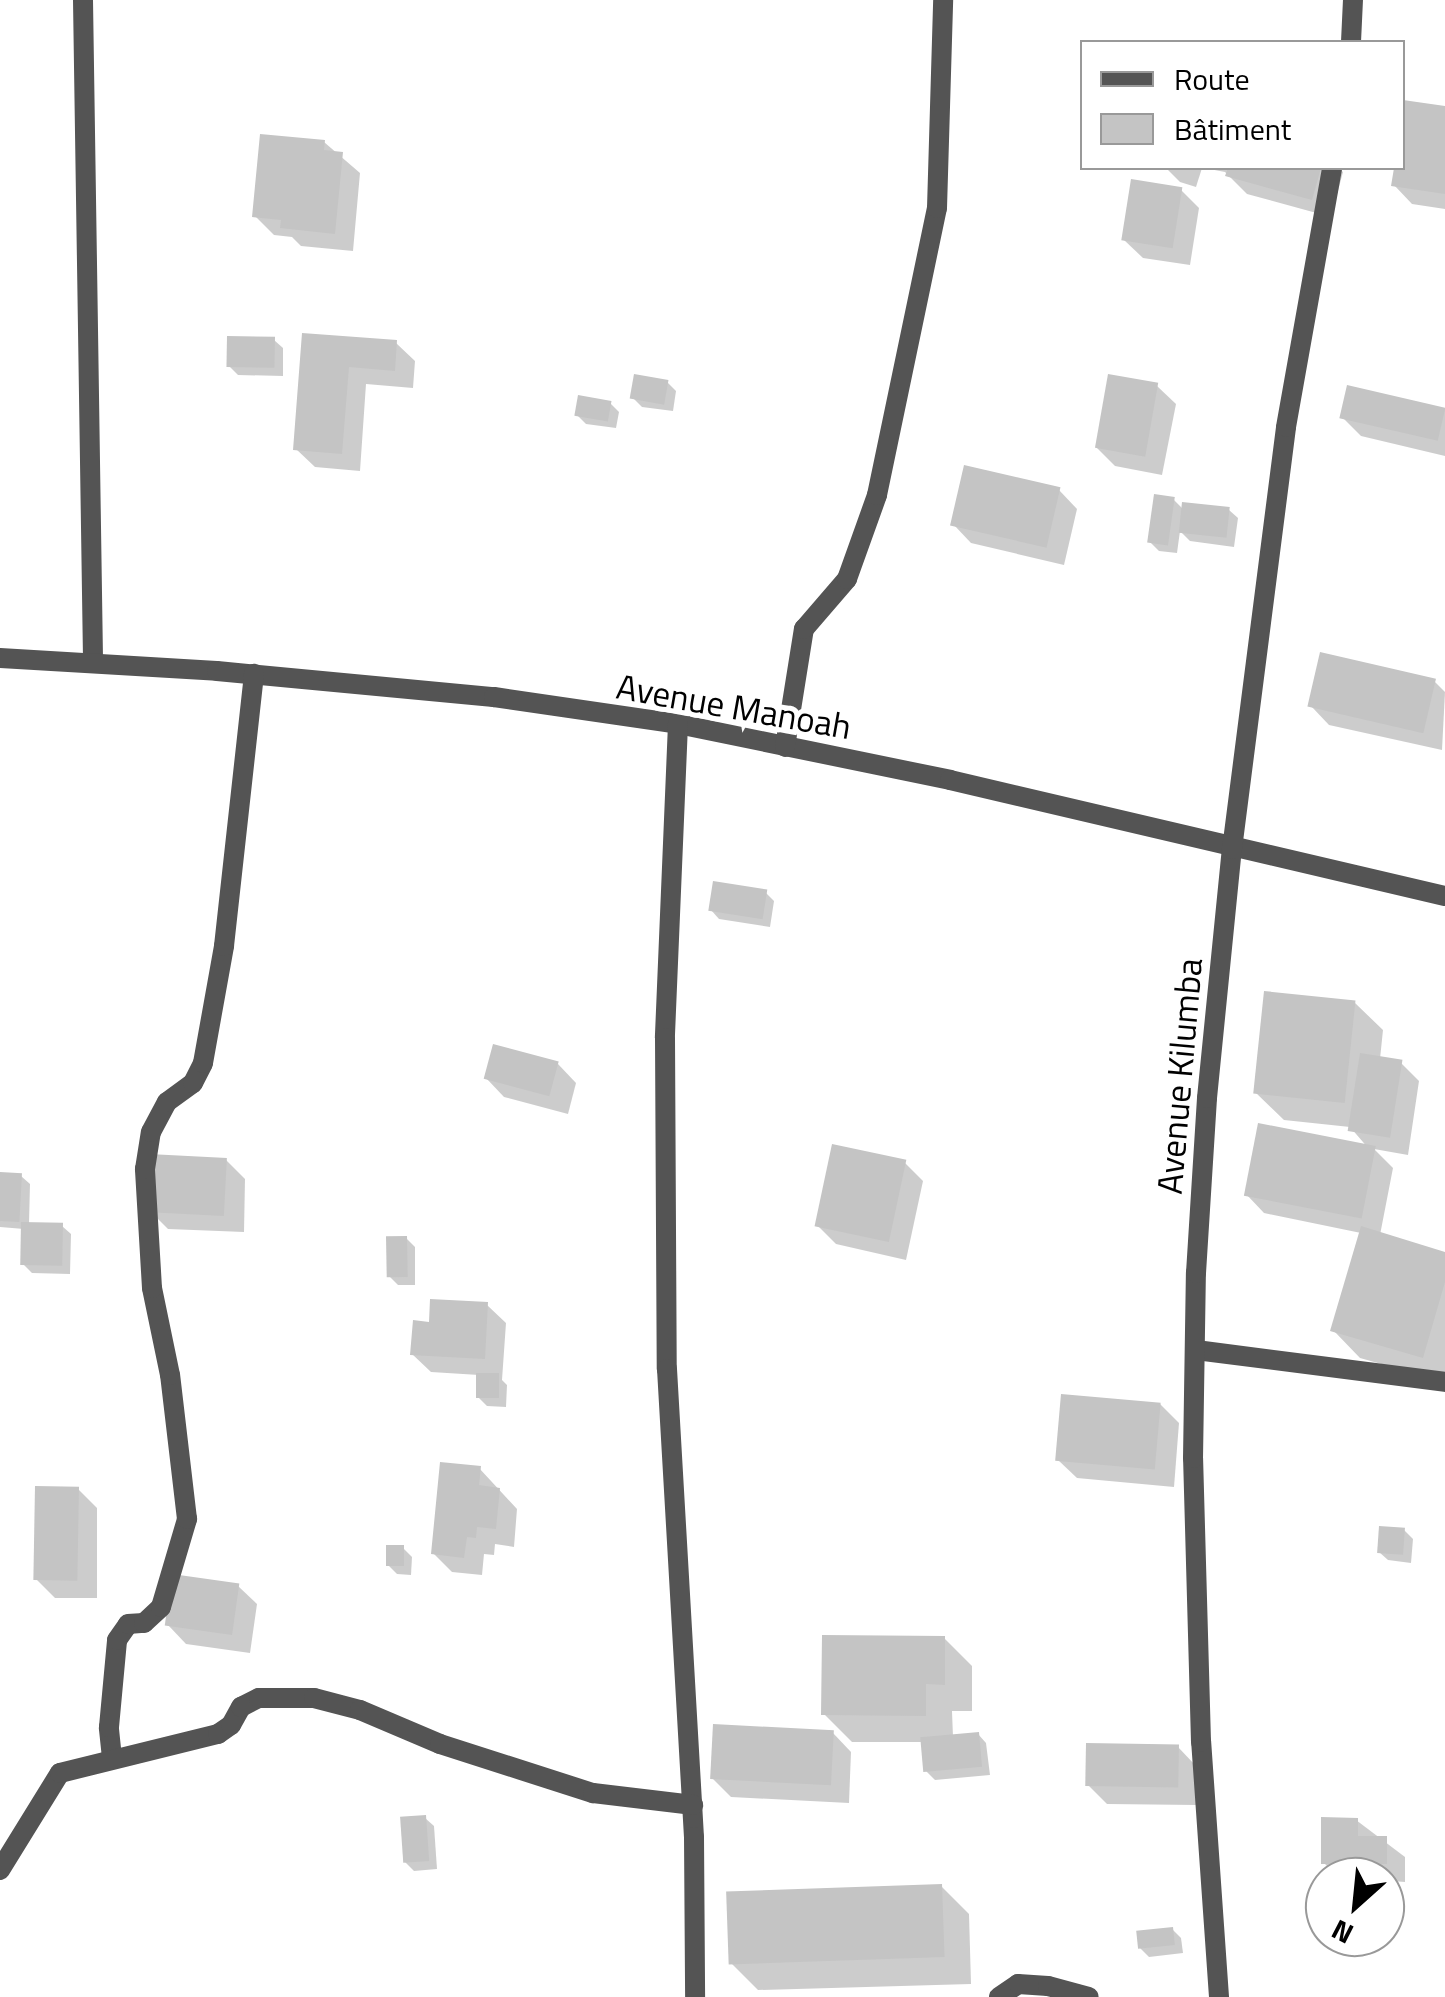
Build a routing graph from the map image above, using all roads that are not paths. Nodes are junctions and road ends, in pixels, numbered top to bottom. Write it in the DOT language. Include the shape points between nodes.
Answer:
graph roads {
  1 [pos="83,0"];
  2 [pos="943,0"];
  3 [pos="1353,0"];
  4 [pos="1351,40"];
  5 [pos="1332,170"];
  6 [pos="0,658"];
  7 [pos="94,662"];
  8 [pos="254,674"];
  9 [pos="678,724"];
  10 [pos="785,747"];
  11 [pos="1232,848"];
  12 [pos="1445,896"];
  13 [pos="1196,1350"];
  14 [pos="1445,1382"];
  15 [pos="112,1758"];
  16 [pos="692,1805"];
  17 [pos="0,1870"];
  18 [pos="695,1997"];
  19 [pos="999,1997"];
  20 [pos="1089,1997"];
  21 [pos="1220,1997"];
  1 -- 7 [label="street"];
  2 -- 10 [label="street" via="938,208 877,494 847,578 804,629"];
  3 -- 4 [label="street"];
  5 -- 11 [label="street, Avenue Kilumba" via="1286,427"];
  6 -- 7 [label="street, Avenue Manoah"];
  7 -- 8 [label="street, Avenue Manoah"];
  8 -- 9 [label="street, Avenue Manoah" via="494,697"];
  8 -- 15 [label="street" via="224,946 203,1063 193,1083 167,1102 145,1169 152,1288 187,1519 161,1606 144,1623 128,1624 118,1640"];
  9 -- 10 [label="street, Avenue Manoah"];
  9 -- 16 [label="street" via="665,1038 668,1369"];
  10 -- 11 [label="street, Avenue Manoah"];
  11 -- 12 [label="street, Avenue Manoah"];
  11 -- 13 [label="street, Avenue Kilumba" via="1207,1098"];
  13 -- 14 [label="street"];
  13 -- 21 [label="street, Avenue Kilumba" via="1201,1742"];
  15 -- 16 [label="street" via="218,1734 241,1707 259,1698 314,1698 593,1793"];
  15 -- 17 [label="street" via="60,1773"];
  16 -- 18 [label="street"];
  19 -- 20 [label="street" via="1018,1984"];
}
